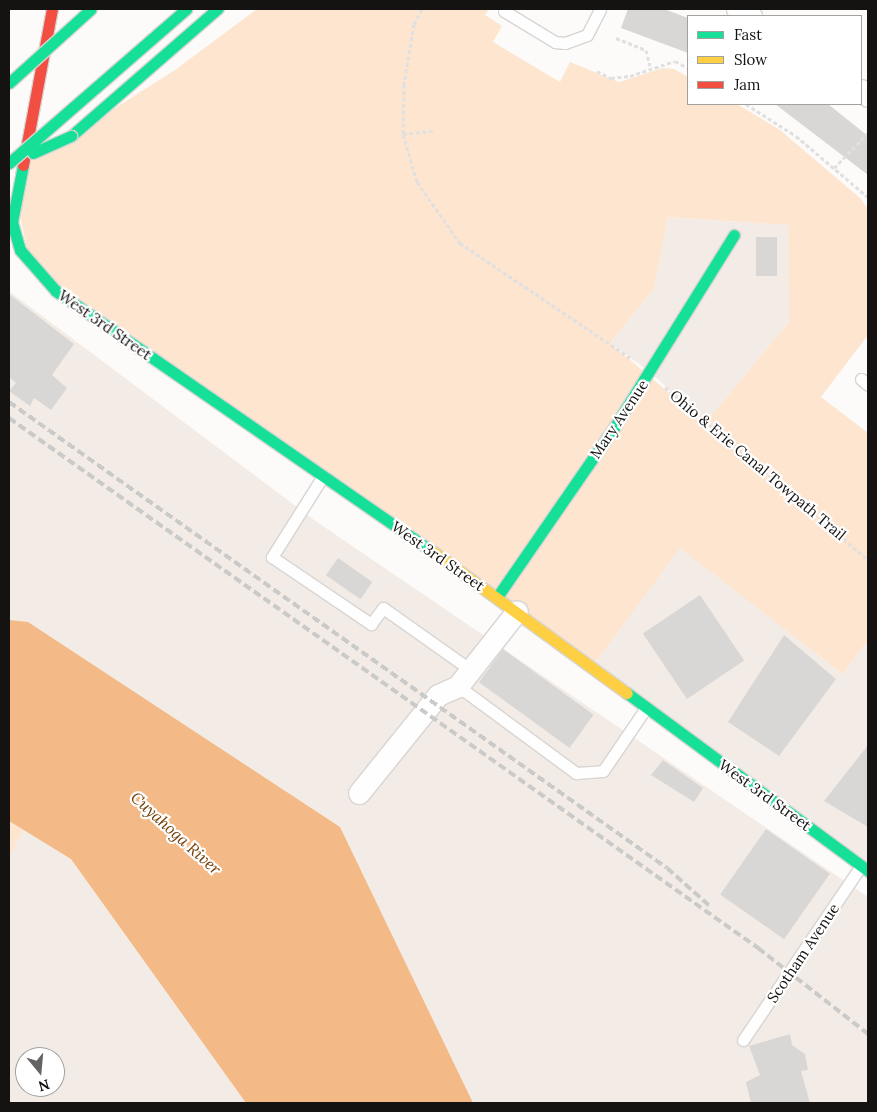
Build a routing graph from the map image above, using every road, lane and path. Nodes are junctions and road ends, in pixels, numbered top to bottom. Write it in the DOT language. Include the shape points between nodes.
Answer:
graph roads {
  1 [pos="52,9"];
  2 [pos="91,9"];
  3 [pos="186,9"];
  4 [pos="217,9"];
  5 [pos="422,9"];
  6 [pos="600,9"];
  7 [pos="737,9"];
  8 [pos="504,11"];
  9 [pos="749,15"];
  10 [pos="616,38"];
  11 [pos="650,66"];
  12 [pos="687,67"];
  13 [pos="597,70"];
  14 [pos="9,83"];
  15 [pos="747,105"];
  16 [pos="433,131"];
  17 [pos="403,134"];
  18 [pos="868,134"];
  19 [pos="9,163"];
  20 [pos="834,168"];
  21 [pos="868,197"];
  22 [pos="734,235"];
  23 [pos="15,247"];
  24 [pos="650,372"];
  25 [pos="323,476"];
  26 [pos="868,560"];
  27 [pos="497,597"];
  28 [pos="517,612"];
  29 [pos="465,678"];
  30 [pos="646,708"];
  31 [pos="359,793"];
  32 [pos="865,868"];
  33 [pos="744,1040"];
  1 -- 23 [label="main road" via="15,193 12,222"];
  2 -- 14 [label="main road, bridge"];
  3 -- 19 [label="main road, bridge"];
  4 -- 19 [label="main road, bridge" via="70,136"];
  5 -- 17 [label="path, Ohio & Erie Canal Towpath Trail" via="414,24 404,84"];
  6 -- 8 [label="lane" via="587,35 565,43 555,42"];
  7 -- 9 [label="street"];
  10 -- 11 [label="path" via="646,50"];
  11 -- 12 [label="path" via="675,61"];
  11 -- 13 [label="path" via="630,76 611,78"];
  15 -- 20 [label="path"];
  16 -- 17 [label="path"];
  17 -- 24 [label="path, Ohio & Erie Canal Towpath Trail" via="417,182 460,243"];
  18 -- 20 [label="path"];
  20 -- 21 [label="path"];
  22 -- 24 [label="main road, Mary Avenue"];
  23 -- 25 [label="main road, West 3rd Street" via="56,291"];
  24 -- 26 [label="path, Ohio & Erie Canal Towpath Trail"];
  24 -- 27 [label="main road, Mary Avenue"];
  25 -- 27 [label="main road, West 3rd Street"];
  25 -- 29 [label="lane" via="272,557 371,624 383,608"];
  27 -- 28 [label="main road, West 3rd Street"];
  28 -- 29 [label="street"];
  28 -- 30 [label="main road, West 3rd Street"];
  29 -- 30 [label="lane" via="576,773 603,770"];
  29 -- 31 [label="street" via="438,695"];
  30 -- 32 [label="main road, West 3rd Street"];
  32 -- 33 [label="lane, Scotham Avenue"];
}
